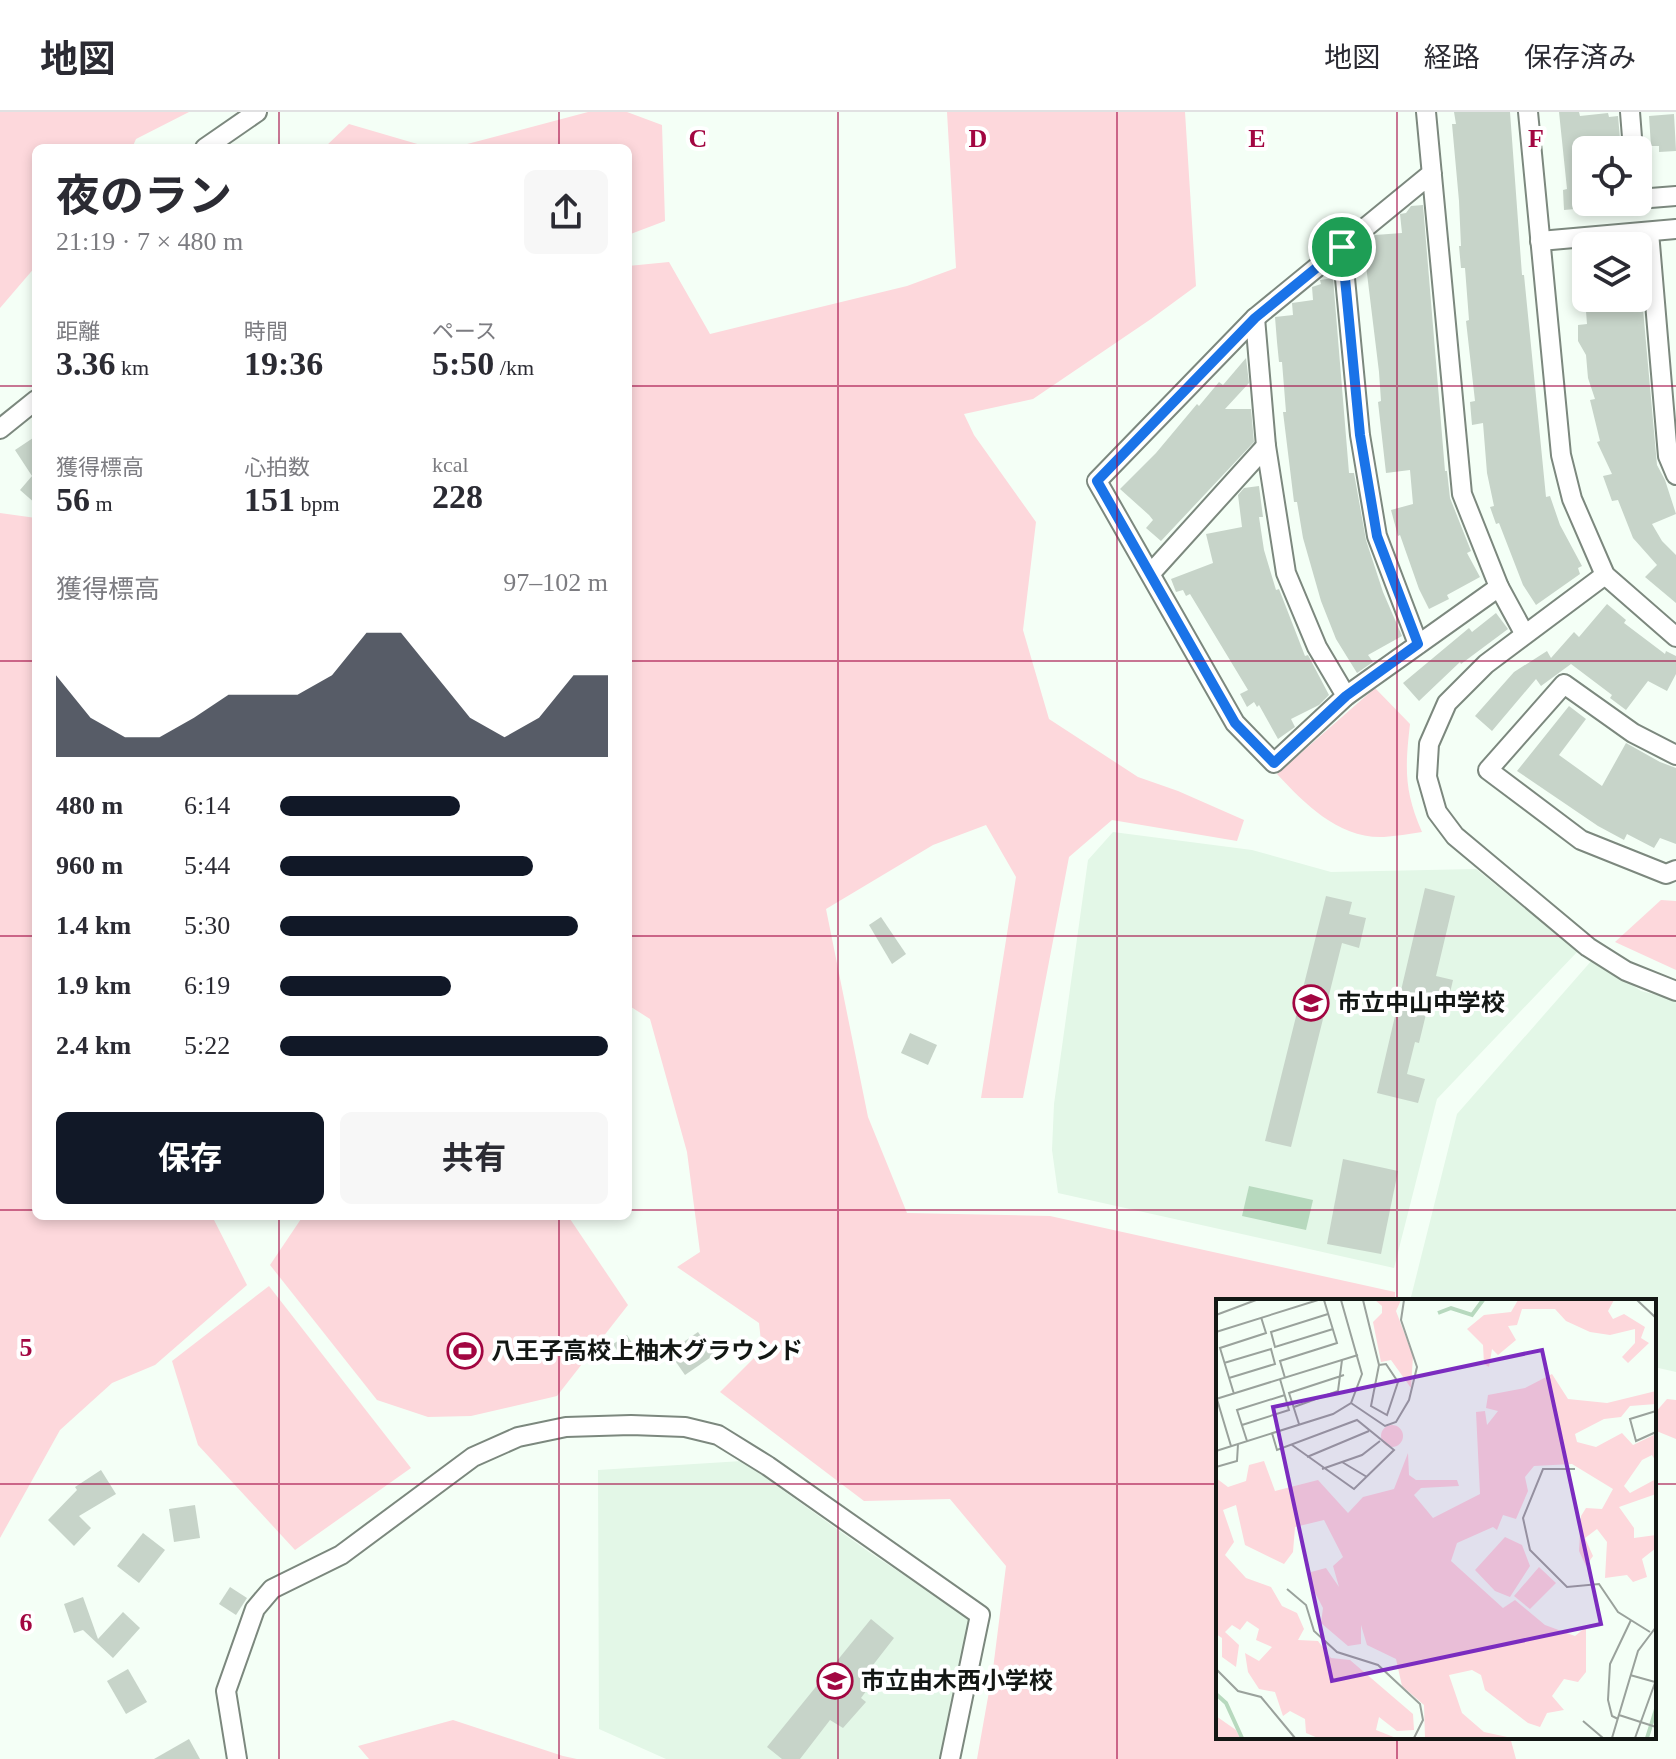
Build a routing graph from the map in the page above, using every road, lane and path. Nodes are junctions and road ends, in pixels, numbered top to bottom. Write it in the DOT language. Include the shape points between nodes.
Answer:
graph roads {
  1 [pos="257,112"];
  2 [pos="1426,112"];
  3 [pos="1528,112"];
  4 [pos="1630,112"];
  5 [pos="1632,136"];
  6 [pos="211,144"];
  7 [pos="1432,173"];
  8 [pos="1676,196"];
  9 [pos="1652,198"];
  10 [pos="1676,229"];
  11 [pos="1649,232"];
  12 [pos="1572,238"];
  13 [pos="1540,241"];
  14 [pos="1342,247"];
  15 [pos="1652,267"];
  16 [pos="1255,318"];
  17 [pos="32,403"];
  18 [pos="0,429"];
  19 [pos="1266,446"];
  20 [pos="1676,475"];
  21 [pos="1151,573"];
  22 [pos="1605,575"];
  23 [pos="1499,587"];
  24 [pos="1524,633"];
  25 [pos="1676,637"];
  26 [pos="1418,644"];
  27 [pos="1346,696"];
  28 [pos="1676,755"];
  29 [pos="1676,870"];
  30 [pos="1676,991"];
  31 [pos="237,1759"];
  32 [pos="950,1759"];
  1 -- 6 [label="street"];
  2 -- 7 [label="street"];
  3 -- 13 [label="street"];
  4 -- 5 [label="street"];
  7 -- 14 [label="street"];
  7 -- 23 [label="street" via="1462,494"];
  8 -- 9 [label="street"];
  10 -- 11 [label="street"];
  12 -- 13 [label="street"];
  13 -- 22 [label="street" via="1561,455 1572,499"];
  14 -- 16 [label="street"];
  14 -- 26 [label="street" via="1360,435 1377,536"];
  15 -- 20 [label="street" via="1668,456"];
  16 -- 19 [label="street"];
  16 -- 21 [label="street" via="1097,481"];
  17 -- 18 [label="street"];
  19 -- 21 [label="street"];
  19 -- 27 [label="street" via="1286,573 1317,647"];
  21 -- 27 [label="street" via="1235,723 1274,763"];
  22 -- 24 [label="street"];
  22 -- 25 [label="street"];
  23 -- 24 [label="street"];
  23 -- 26 [label="street"];
  24 -- 30 [label="street" via="1441,712 1429,744 1427,777 1437,812 1455,836 1588,947 1626,971"];
  26 -- 27 [label="street"];
  28 -- 29 [label="street" via="1633,733 1564,684 1488,770 1581,840 1666,874"];
  31 -- 32 [label="street" via="226,1691 255,1609 272,1589 341,1555 473,1457 518,1437 554,1429 631,1425 685,1427 718,1435 980,1615"];
}
